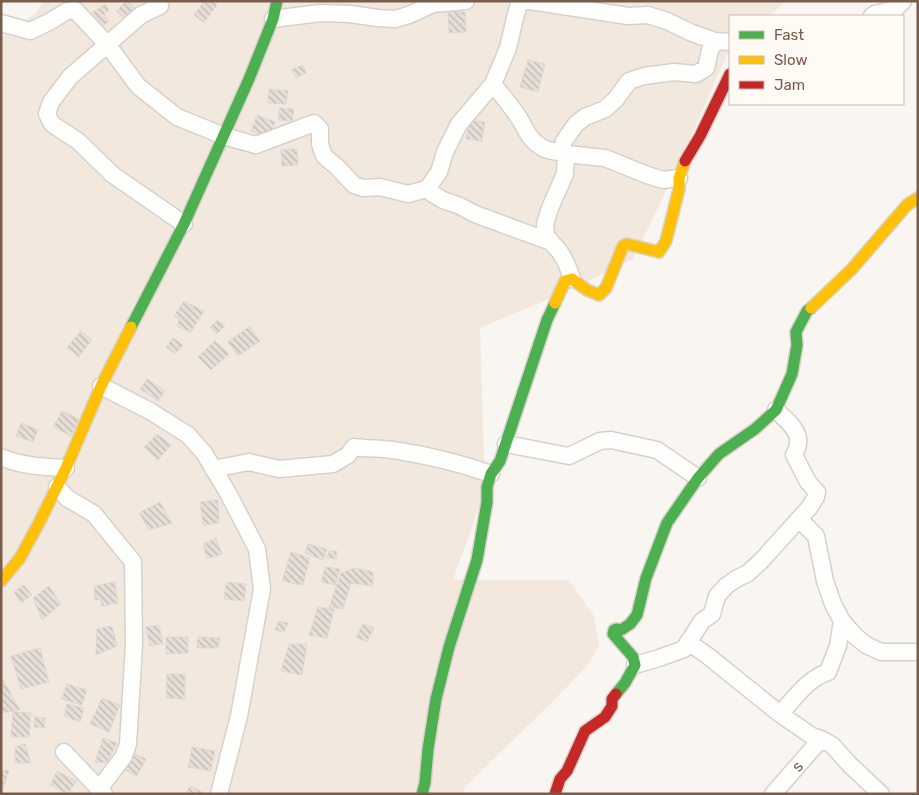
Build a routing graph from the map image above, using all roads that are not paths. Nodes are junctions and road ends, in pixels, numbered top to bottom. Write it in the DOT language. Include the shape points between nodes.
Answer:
graph roads {
  1 [pos="277,1"];
  2 [pos="466,1"];
  3 [pos="520,1"];
  4 [pos="530,1"];
  5 [pos="903,1"];
  6 [pos="457,2"];
  7 [pos="160,6"];
  8 [pos="874,15"];
  9 [pos="273,19"];
  10 [pos="1,23"];
  11 [pos="722,42"];
  12 [pos="107,44"];
  13 [pos="729,76"];
  14 [pos="493,84"];
  15 [pos="224,136"];
  16 [pos="563,153"];
  17 [pos="678,178"];
  18 [pos="427,190"];
  19 [pos="918,198"];
  20 [pos="184,224"];
  21 [pos="551,242"];
  22 [pos="572,279"];
  23 [pos="101,386"];
  24 [pos="776,410"];
  25 [pos="506,444"];
  26 [pos="1,456"];
  27 [pos="66,468"];
  28 [pos="213,469"];
  29 [pos="492,474"];
  30 [pos="698,478"];
  31 [pos="56,487"];
  32 [pos="799,519"];
  33 [pos="1,581"];
  34 [pos="842,621"];
  35 [pos="688,642"];
  36 [pos="918,652"];
  37 [pos="635,665"];
  38 [pos="780,714"];
  39 [pos="821,739"];
  40 [pos="64,752"];
  41 [pos="101,791"];
  42 [pos="219,794"];
  43 [pos="422,794"];
  44 [pos="555,794"];
  45 [pos="773,794"];
  46 [pos="881,794"];
  1 -- 9 [label="street"];
  2 -- 6 [label="street"];
  3 -- 14 [label="street" via="508,48"];
  4 -- 11 [label="street" via="628,16 648,15"];
  5 -- 8 [label="street" via="895,9"];
  6 -- 9 [label="street" via="433,4 395,19 320,13"];
  7 -- 12 [label="street" via="141,15"];
  9 -- 15 [label="street"];
  10 -- 12 [label="street" via="30,31 74,10"];
  11 -- 16 [label="street" via="710,50 706,68 696,74 674,72 629,81 604,109 576,124 564,141"];
  12 -- 15 [label="street" via="138,86 177,118"];
  12 -- 20 [label="street" via="70,77 51,102 47,114 52,124 78,141 113,175"];
  13 -- 17 [label="street"];
  14 -- 16 [label="street" via="530,138 544,149"];
  14 -- 18 [label="street" via="460,124 445,152 439,172"];
  15 -- 18 [label="street" via="256,145 314,123 320,128 324,156 354,185 408,194"];
  15 -- 20 [label="street"];
  16 -- 17 [label="street" via="605,158 663,180"];
  16 -- 21 [label="street" via="565,174 545,224 546,235"];
  17 -- 22 [label="street" via="680,188 666,241 659,252 627,244 623,246 606,288 598,295"];
  18 -- 21 [label="street" via="475,214"];
  19 -- 24 [label="street" via="907,205 852,269 807,311 796,332 792,374"];
  20 -- 23 [label="street"];
  21 -- 22 [label="street" via="567,262"];
  22 -- 25 [label="street" via="565,281 547,320"];
  23 -- 27 [label="street"];
  23 -- 28 [label="street" via="188,434"];
  24 -- 30 [label="street" via="719,454"];
  24 -- 32 [label="street" via="798,435 794,455 817,492"];
  25 -- 29 [label="street"];
  25 -- 30 [label="street" via="569,456 600,441 610,440 657,450"];
  26 -- 27 [label="street" via="43,467"];
  27 -- 31 [label="street"];
  28 -- 29 [label="street" via="249,462 279,469 333,464 354,447 392,450 460,463"];
  28 -- 42 [label="street" via="257,549 262,589 239,716"];
  29 -- 43 [label="street" via="487,487 477,560 436,699"];
  30 -- 37 [label="street" via="668,523 646,578 637,615 626,627 614,630 613,634 633,657"];
  31 -- 33 [label="street" via="20,558"];
  31 -- 41 [label="street" via="67,498 94,514 133,562 134,645 128,744 124,756"];
  32 -- 34 [label="street" via="816,536 825,581"];
  32 -- 35 [label="street" via="762,560 717,596 712,614 702,621"];
  34 -- 36 [label="street" via="854,636 882,652"];
  34 -- 38 [label="street" via="838,646 828,672 808,683"];
  35 -- 37 [label="street" via="684,649"];
  35 -- 38 [label="street"];
  37 -- 44 [label="street" via="612,699 612,706 605,717 585,731"];
  38 -- 39 [label="street"];
  39 -- 45 [label="street, s"];
  39 -- 46 [label="street" via="832,745"];
  40 -- 41 [label="street"];
}
